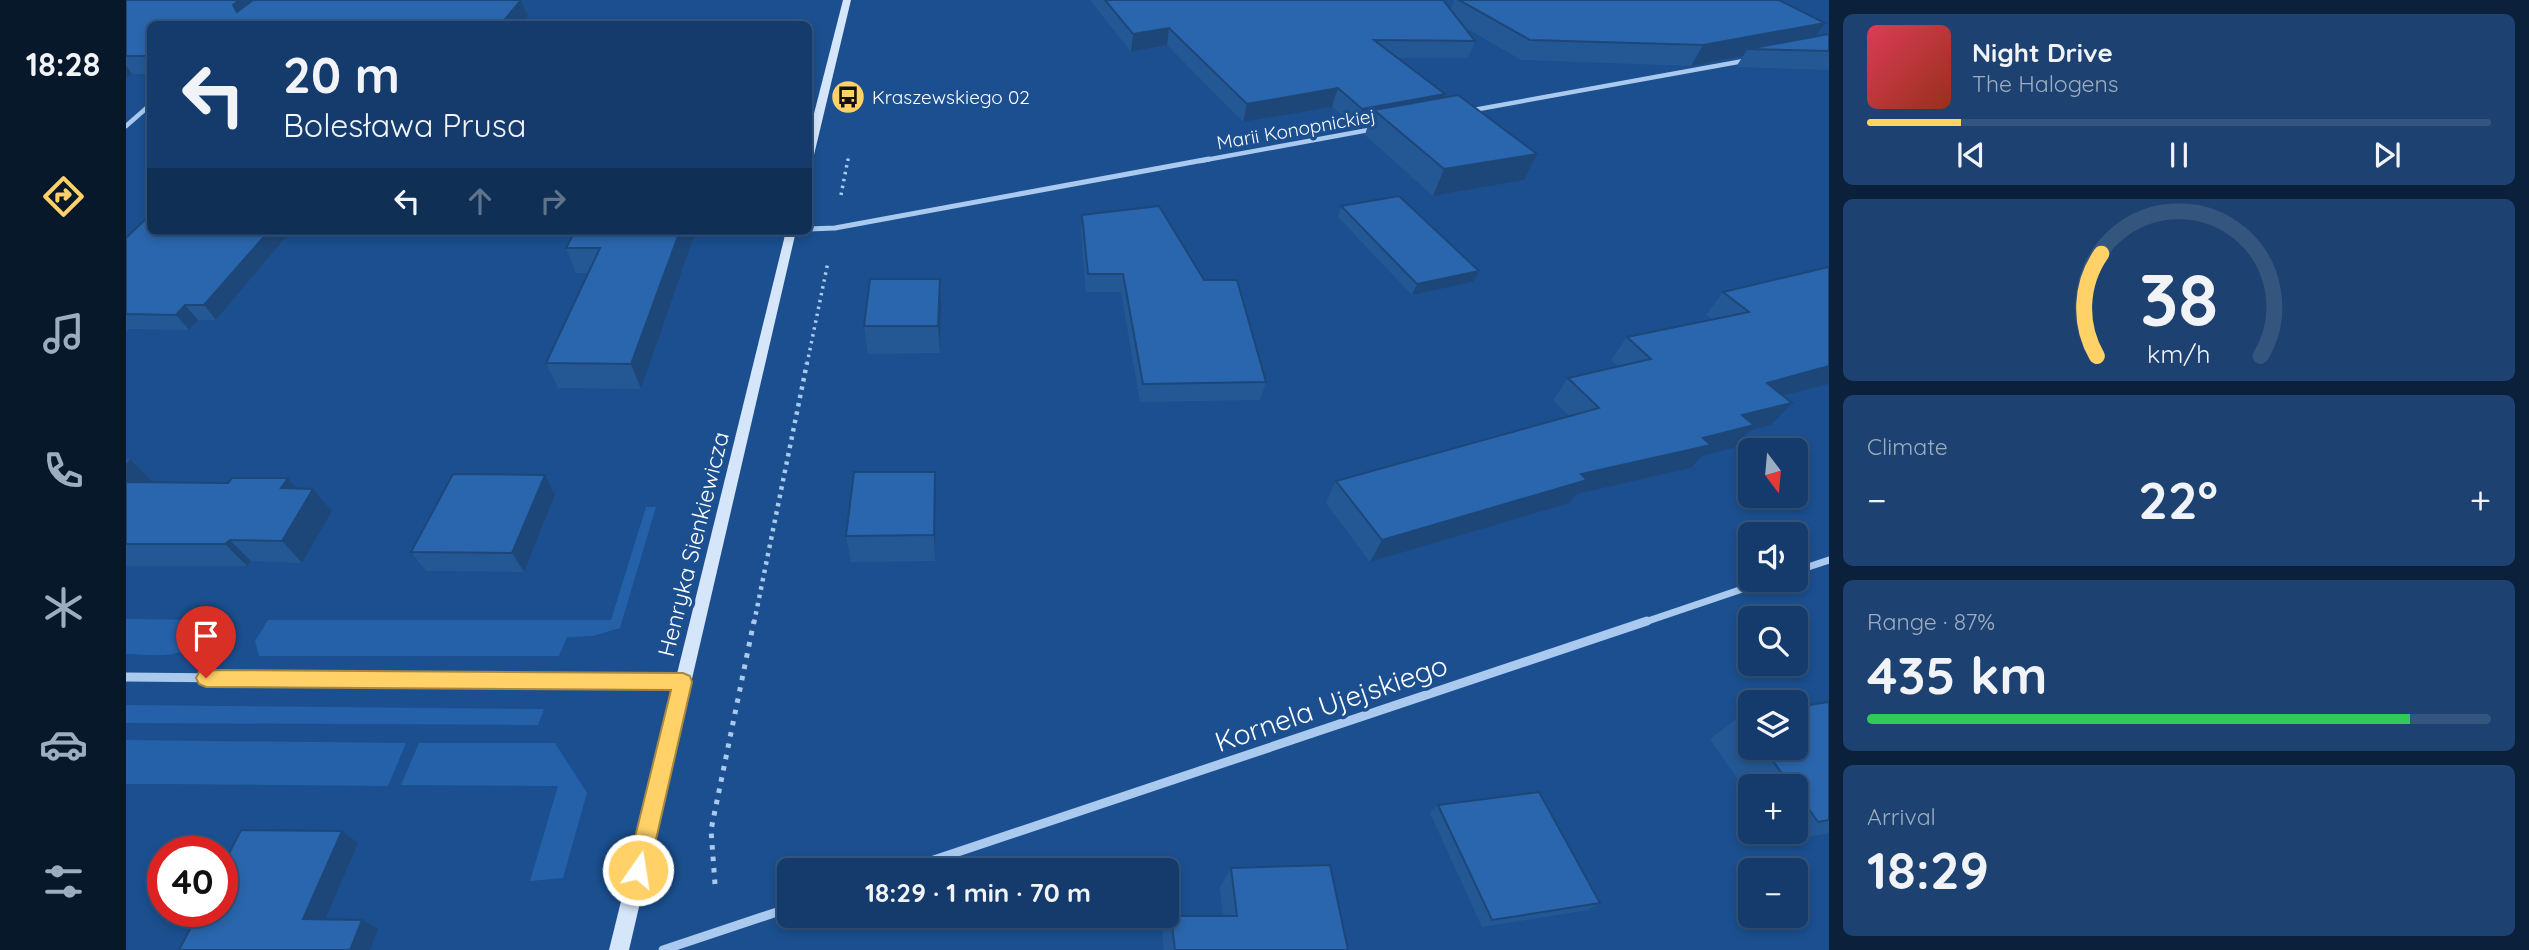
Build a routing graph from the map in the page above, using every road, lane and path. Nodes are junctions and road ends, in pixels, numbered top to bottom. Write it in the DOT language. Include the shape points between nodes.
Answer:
graph roads {
  1 [pos="847,0"];
  2 [pos="1761,57"];
  3 [pos="147,108"];
  4 [pos="1461,113"];
  5 [pos="126,125"];
  6 [pos="1380,128"];
  7 [pos="812,143"];
  8 [pos="812,229"];
  9 [pos="790,235"];
  10 [pos="830,254"];
  11 [pos="1829,560"];
  12 [pos="1808,567"];
  13 [pos="1738,590"];
  14 [pos="126,677"];
  15 [pos="683,682"];
  16 [pos="940,858"];
  17 [pos="715,884"];
  18 [pos="777,912"];
  19 [pos="619,950"];
  20 [pos="663,950"];
  1 -- 7 [label="street"];
  2 -- 4 [label="street"];
  3 -- 5 [label="street"];
  6 -- 8 [label="street, Marii Konopnickiej"];
  9 -- 15 [label="street, Henryka Sienkiewicza"];
  10 -- 17 [label="path" via="711,830"];
  11 -- 12 [label="street"];
  13 -- 16 [label="street, Kornela Ujejskiego"];
  14 -- 15 [label="street"];
  15 -- 19 [label="street, Henryka Sienkiewicza"];
  18 -- 20 [label="street"];
}
